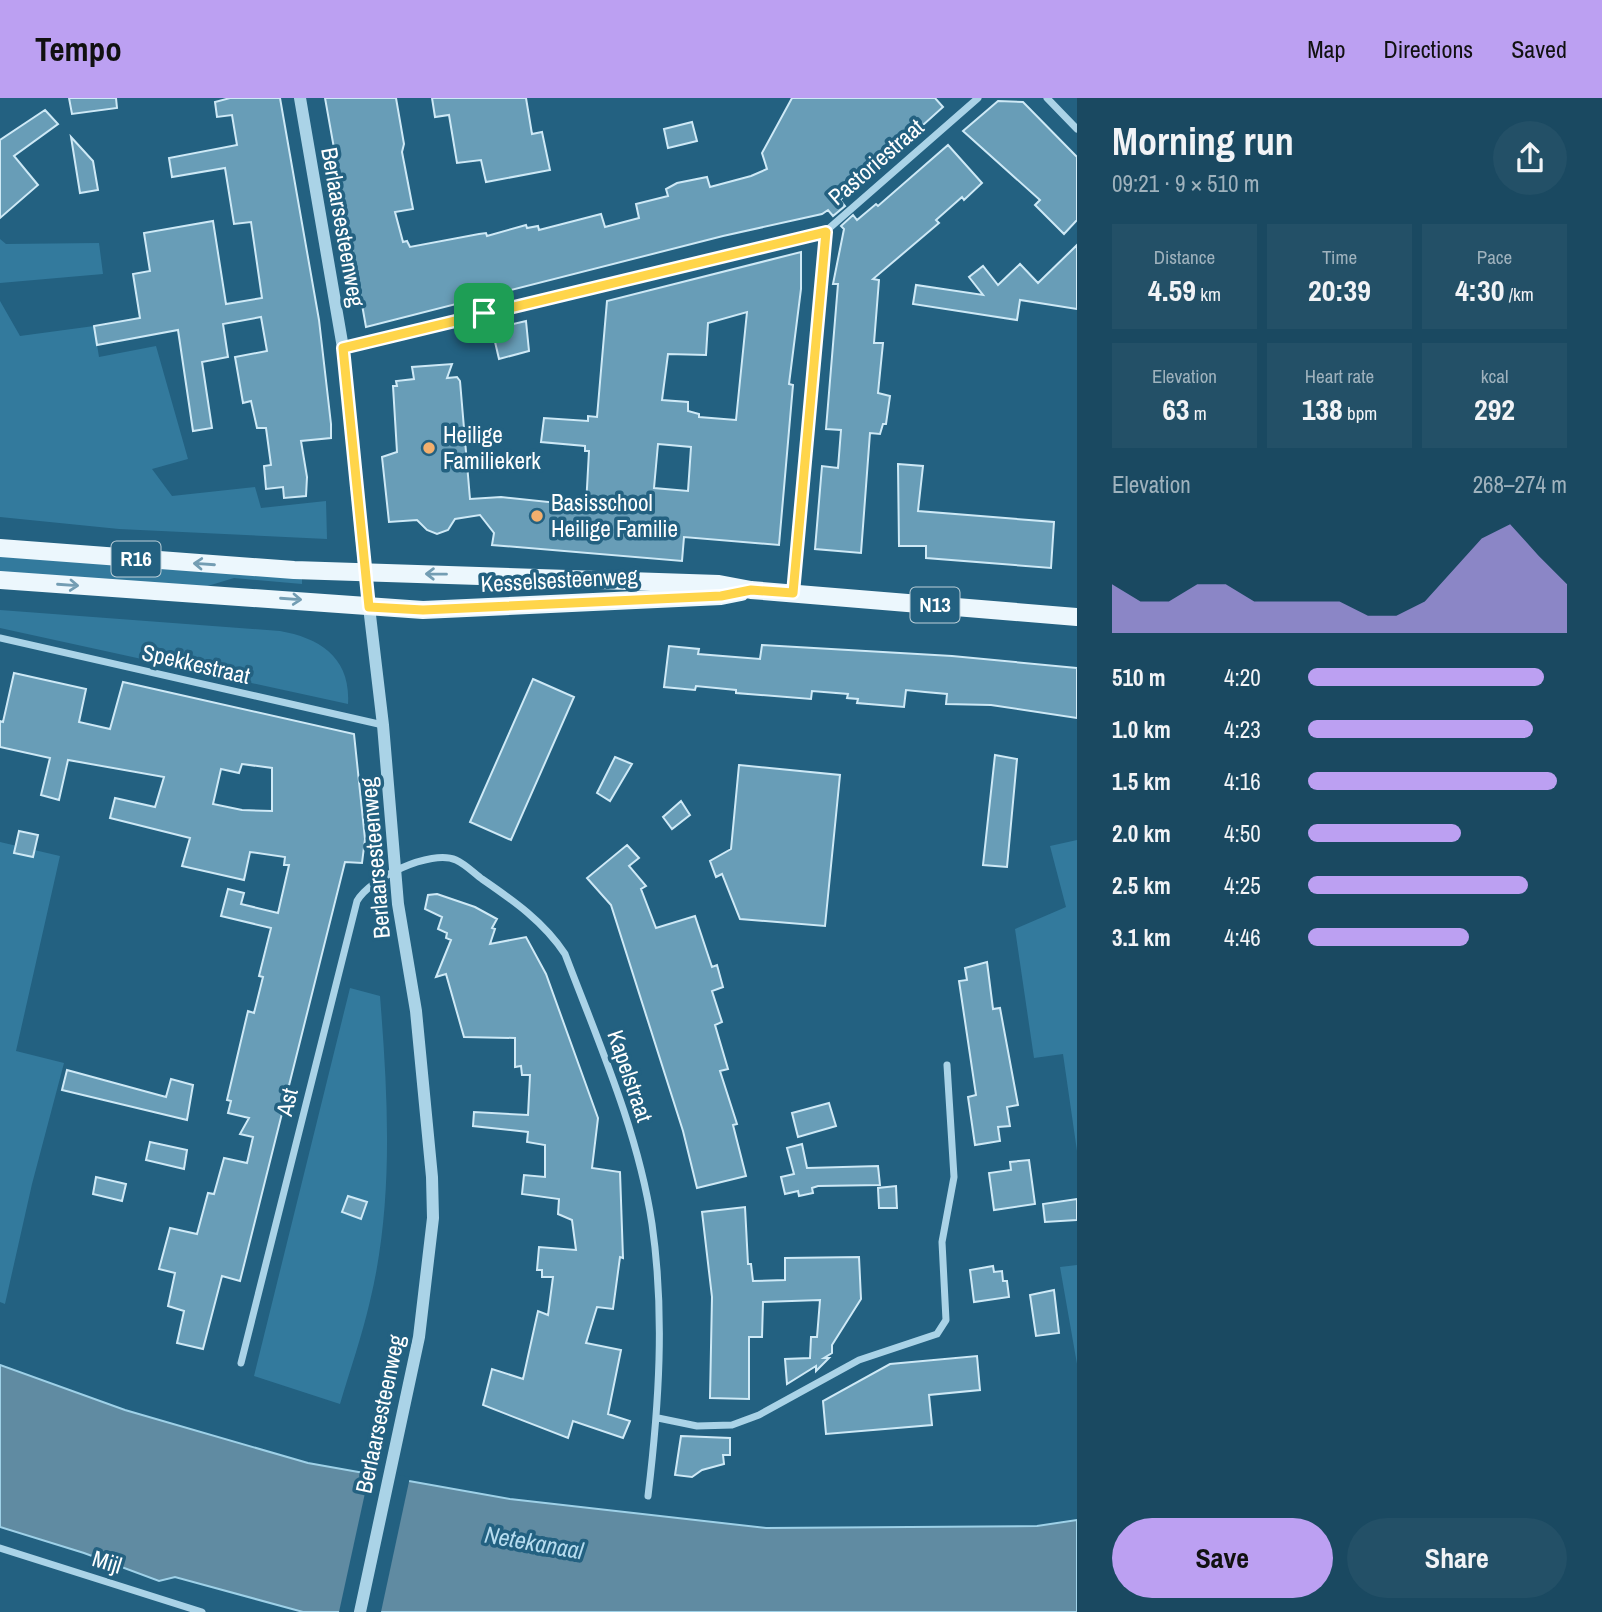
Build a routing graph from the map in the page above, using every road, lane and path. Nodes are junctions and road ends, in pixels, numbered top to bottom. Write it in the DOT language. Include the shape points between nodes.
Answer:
graph roads {
  1 [pos="300,98"];
  2 [pos="978,98"];
  3 [pos="1047,98"];
  4 [pos="1077,128"];
  5 [pos="826,232"];
  6 [pos="343,348"];
  7 [pos="0,548"];
  8 [pos="365,573"];
  9 [pos="0,580"];
  10 [pos="751,590"];
  11 [pos="793,593"];
  12 [pos="369,607"];
  13 [pos="1077,617"];
  14 [pos="0,638"];
  15 [pos="383,725"];
  16 [pos="396,870"];
  17 [pos="947,1065"];
  18 [pos="241,1363"];
  19 [pos="657,1418"];
  20 [pos="648,1496"];
  21 [pos="0,1548"];
  22 [pos="202,1612"];
  23 [pos="360,1612"];
  1 -- 6 [label="street, Berlaarsesteenweg"];
  2 -- 5 [label="street, Pastoriestraat"];
  3 -- 4 [label="street"];
  5 -- 6 [label="street, Pastoriestraat"];
  5 -- 11 [label="street"];
  6 -- 8 [label="street, Berlaarsesteenweg"];
  8 -- 7 [label="main road, R16, one-way"];
  10 -- 8 [label="main road, Kesselsesteenweg / N13, one-way" via="719,584"];
  8 -- 12 [label="street, Berlaarsesteenweg"];
  9 -- 12 [label="main road, R16, one-way"];
  10 -- 11 [label="main road, Kesselsesteenweg / N13"];
  10 -- 12 [label="main road, Kesselsesteenweg / N13" via="721,596 540,606"];
  11 -- 13 [label="main road, Kesselsesteenweg / N13"];
  12 -- 15 [label="street, Berlaarsesteenweg"];
  14 -- 15 [label="street, Spekkestraat"];
  15 -- 16 [label="street, Berlaarsesteenweg"];
  16 -- 18 [label="street, Ast" via="364,888 357,901"];
  16 -- 19 [label="street, Kapelstraat" via="433,859 455,859 534,918 565,954 634,1148 651,1222 658,1284"];
  16 -- 23 [label="street, Berlaarsesteenweg" via="425,1083 433,1218 419,1338"];
  17 -- 19 [label="street" via="954,1177 942,1242 946,1320 937,1334 859,1360 732,1425 698,1426"];
  19 -- 20 [label="street, Kapelstraat"];
  21 -- 22 [label="street, Mijl"];
}
